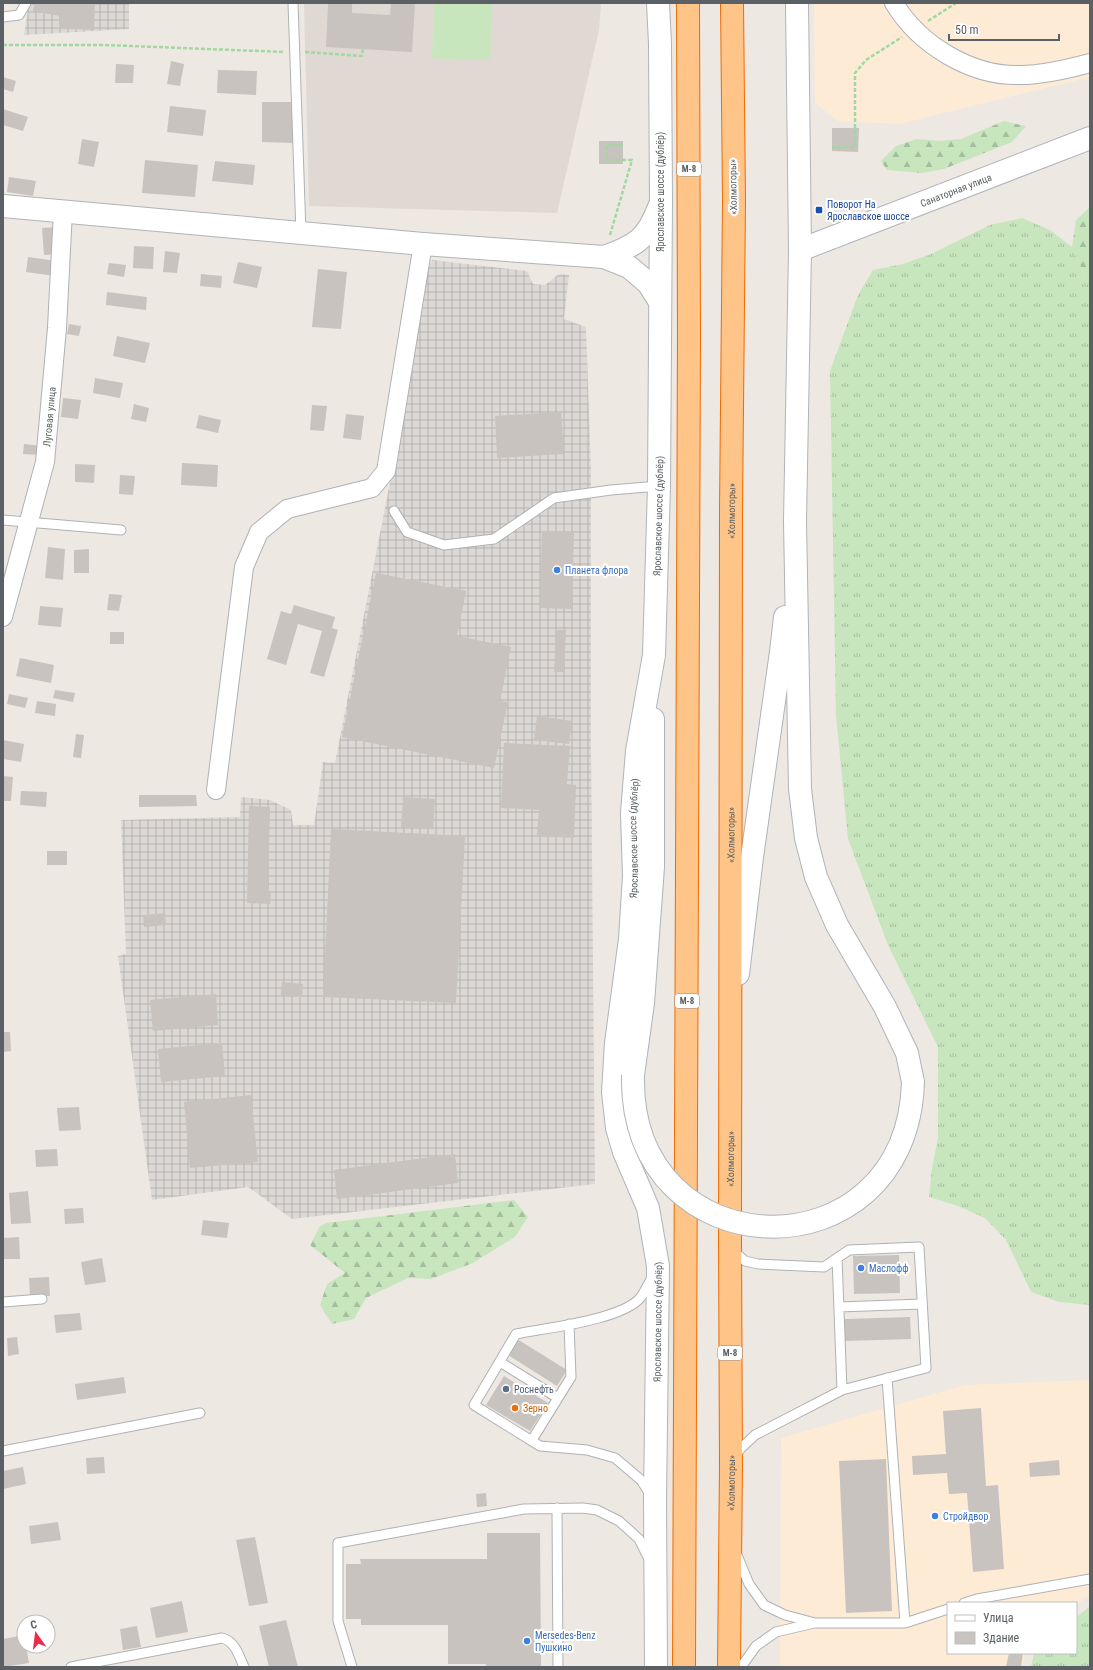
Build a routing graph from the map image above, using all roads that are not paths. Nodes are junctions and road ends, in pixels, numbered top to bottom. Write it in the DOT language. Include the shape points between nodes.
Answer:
graph roads {
  1 [pos="26,3"];
  2 [pos="293,3"];
  3 [pos="658,3"];
  4 [pos="688,3"];
  5 [pos="732,3"];
  6 [pos="797,3"];
  7 [pos="894,3"];
  8 [pos="3,17"];
  9 [pos="1090,63"];
  10 [pos="1090,138"];
  11 [pos="661,202"];
  12 [pos="3,206"];
  13 [pos="63,211"];
  14 [pos="301,233"];
  15 [pos="423,244"];
  16 [pos="605,247"];
  17 [pos="800,250"];
  18 [pos="660,302"];
  19 [pos="659,486"];
  20 [pos="394,511"];
  21 [pos="3,520"];
  22 [pos="29,522"];
  23 [pos="795,522"];
  24 [pos="121,530"];
  25 [pos="3,617"];
  26 [pos="654,655"];
  27 [pos="216,790"];
  28 [pos="730,1038"];
  29 [pos="730,1240"];
  30 [pos="837,1258"];
  31 [pos="658,1266"];
  32 [pos="42,1298"];
  33 [pos="3,1302"];
  34 [pos="922,1304"];
  35 [pos="839,1307"];
  36 [pos="569,1324"];
  37 [pos="500,1362"];
  38 [pos="887,1378"];
  39 [pos="842,1390"];
  40 [pos="558,1398"];
  41 [pos="200,1413"];
  42 [pos="532,1440"];
  43 [pos="3,1451"];
  44 [pos="731,1465"];
  45 [pos="655,1500"];
  46 [pos="557,1508"];
  47 [pos="729,1531"];
  48 [pos="655,1573"];
  49 [pos="1090,1579"];
  50 [pos="967,1602"];
  51 [pos="947,1608"];
  52 [pos="815,1623"];
  53 [pos="906,1623"];
  54 [pos="655,1644"];
  55 [pos="71,1667"];
  56 [pos="244,1667"];
  57 [pos="352,1667"];
  58 [pos="558,1667"];
  59 [pos="648,1667"];
  60 [pos="656,1667"];
  61 [pos="684,1667"];
  62 [pos="729,1667"];
  63 [pos="742,1667"];
  1 -- 8 [label="lane" via="19,15"];
  2 -- 14 [label="lane"];
  3 -- 11 [label="street, Ярославское шоссе (дублёр)"];
  4 -- 61 [label="highway, М-8"];
  5 -- 28 [label="highway, «Холмогоры» / М-8" via="734,201"];
  6 -- 17 [label="street"];
  7 -- 9 [label="street" via="933,46 983,71 1020,75"];
  10 -- 17 [label="street, Санаторная улица"];
  11 -- 16 [label="street" via="652,225 640,239 624,250"];
  11 -- 18 [label="street, Ярославское шоссе (дублёр)"];
  12 -- 13 [label="street"];
  13 -- 14 [label="street"];
  13 -- 22 [label="street, Луговая улица" via="58,328 44,462"];
  14 -- 15 [label="street"];
  15 -- 16 [label="street"];
  15 -- 27 [label="street" via="386,471 372,488 287,509 259,532 244,567"];
  16 -- 18 [label="street" via="648,283"];
  17 -- 23 [label="street"];
  18 -- 19 [label="street, Ярославское шоссе (дублёр)"];
  19 -- 20 [label="lane" via="554,498 494,539 444,544 408,532"];
  19 -- 26 [label="street, Ярославское шоссе (дублёр)"];
  21 -- 22 [label="lane"];
  22 -- 24 [label="lane"];
  22 -- 25 [label="street, Луговая улица"];
  23 -- 26 [label="street, bridge" via="800,789 806,838 816,877 837,925 885,1007 907,1053 913,1082 910,1119 904,1136 887,1169 876,1183 831,1215 796,1226 742,1224 707,1211 682,1194 665,1177 648,1151 639,1129 633,1075 643,1003 653,867"];
  23 -- 28 [label="street" via="781,652"];
  26 -- 31 [label="street, Ярославское шоссе (дублёр)" via="637,751 632,813 634,876 630,939 616,1043 613,1092 617,1128 624,1152 648,1208"];
  28 -- 29 [label="highway, «Холмогоры» / М-8"];
  29 -- 30 [label="lane" via="736,1253 745,1260 758,1264 824,1267"];
  29 -- 44 [label="highway, «Холмогоры» / М-8"];
  30 -- 34 [label="lane" via="849,1250 919,1247"];
  30 -- 35 [label="lane"];
  31 -- 36 [label="lane" via="640,1298 629,1307 606,1317"];
  31 -- 45 [label="street, Ярославское шоссе (дублёр)"];
  32 -- 33 [label="lane"];
  34 -- 35 [label="lane"];
  34 -- 38 [label="lane" via="926,1368"];
  35 -- 39 [label="lane"];
  36 -- 37 [label="lane" via="516,1334"];
  36 -- 40 [label="lane" via="571,1377"];
  37 -- 40 [label="lane"];
  37 -- 42 [label="lane" via="474,1405"];
  38 -- 39 [label="lane"];
  38 -- 53 [label="lane"];
  39 -- 44 [label="lane" via="756,1435 740,1448"];
  40 -- 42 [label="lane"];
  41 -- 43 [label="lane"];
  42 -- 45 [label="lane" via="540,1446 587,1450 615,1458 641,1480"];
  44 -- 47 [label="highway, «Холмогоры» / М-8"];
  45 -- 48 [label="street, Ярославское шоссе (дублёр)"];
  46 -- 48 [label="lane" via="597,1510 619,1521 639,1539"];
  46 -- 57 [label="lane" via="524,1509 338,1543 338,1621"];
  46 -- 58 [label="lane"];
  47 -- 52 [label="lane" via="749,1584 764,1605 785,1616"];
  47 -- 62 [label="highway, «Холмогоры» / М-8"];
  48 -- 54 [label="street, Ярославское шоссе (дублёр)"];
  49 -- 50 [label="lane"];
  51 -- 53 [label="lane"];
  52 -- 53 [label="lane"];
  52 -- 63 [label="lane" via="776,1632 756,1646"];
  54 -- 59 [label="lane"];
  54 -- 60 [label="street, Ярославское шоссе (дублёр)"];
  55 -- 56 [label="lane" via="222,1638 234,1645"];
}
